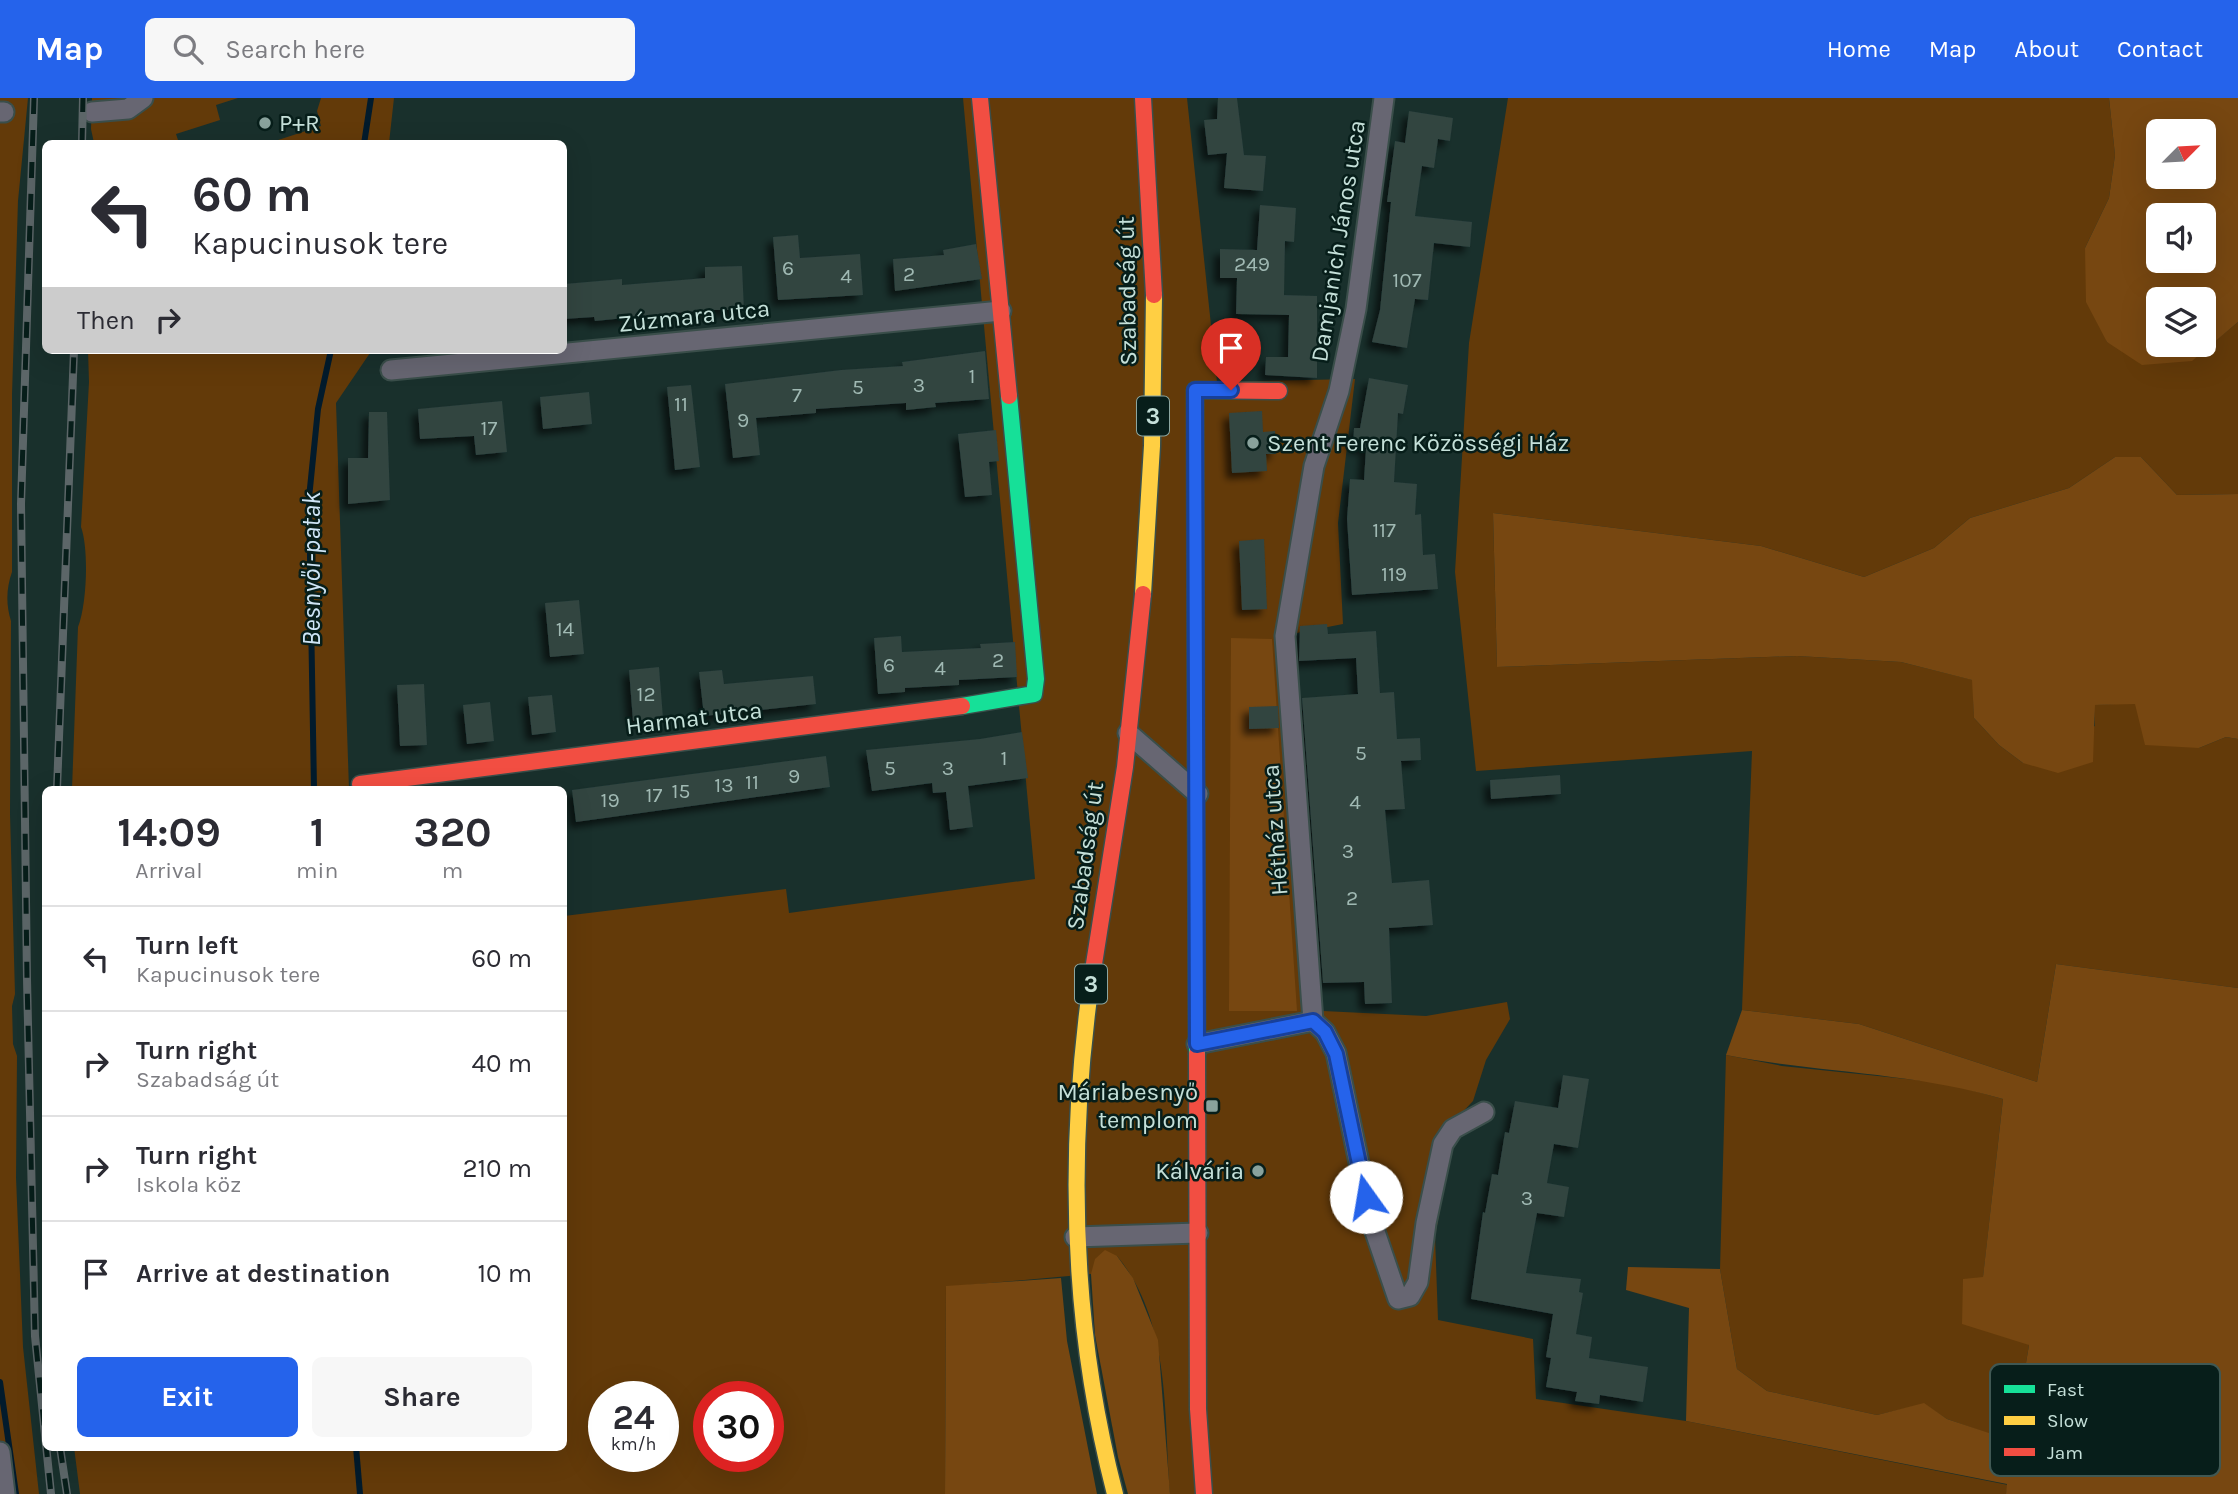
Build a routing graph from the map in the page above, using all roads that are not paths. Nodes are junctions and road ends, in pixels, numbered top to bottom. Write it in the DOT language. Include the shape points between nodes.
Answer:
graph roads {
  1 [pos="143,98"];
  2 [pos="980,98"];
  3 [pos="1143,98"];
  4 [pos="1384,98"];
  5 [pos="92,112"];
  6 [pos="1001,311"];
  7 [pos="567,353"];
  8 [pos="556,354"];
  9 [pos="391,370"];
  10 [pos="1279,391"];
  11 [pos="1286,636"];
  12 [pos="1128,733"];
  13 [pos="360,784"];
  14 [pos="1198,794"];
  15 [pos="1313,1021"];
  16 [pos="1197,1044"];
  17 [pos="1485,1112"];
  18 [pos="1198,1233"];
  19 [pos="1075,1237"];
  20 [pos="0,1452"];
  21 [pos="1113,1489"];
  22 [pos="0,1491"];
  23 [pos="5,1494"];
  24 [pos="1204,1494"];
  1 -- 5 [label="street" via="128,110"];
  2 -- 6 [label="street"];
  3 -- 12 [label="street, Szabadság út / 3" via="1154,271 1153,405 1149,516"];
  4 -- 11 [label="street, Damjanich János utca" via="1356,309 1339,391 1312,478"];
  6 -- 7 [label="street, Zúzmara utca"];
  6 -- 13 [label="street, Harmat utca" via="1034,694"];
  8 -- 9 [label="street, Zúzmara utca"];
  10 -- 14 [label="street" via="1195,390"];
  11 -- 15 [label="street, Hétház utca"];
  12 -- 14 [label="street"];
  12 -- 19 [label="street, Szabadság út / 3" via="1087,1011"];
  14 -- 16 [label="street"];
  15 -- 16 [label="street"];
  15 -- 17 [label="street" via="1325,1032 1336,1054 1371,1220 1398,1299 1409,1296 1418,1282 1446,1137"];
  16 -- 18 [label="street"];
  18 -- 19 [label="street"];
  18 -- 24 [label="street" via="1198,1409"];
  19 -- 21 [label="street, Szabadság út / 3" via="1082,1337"];
  20 -- 23 [label="street"];
  22 -- 23 [label="street"];
}
